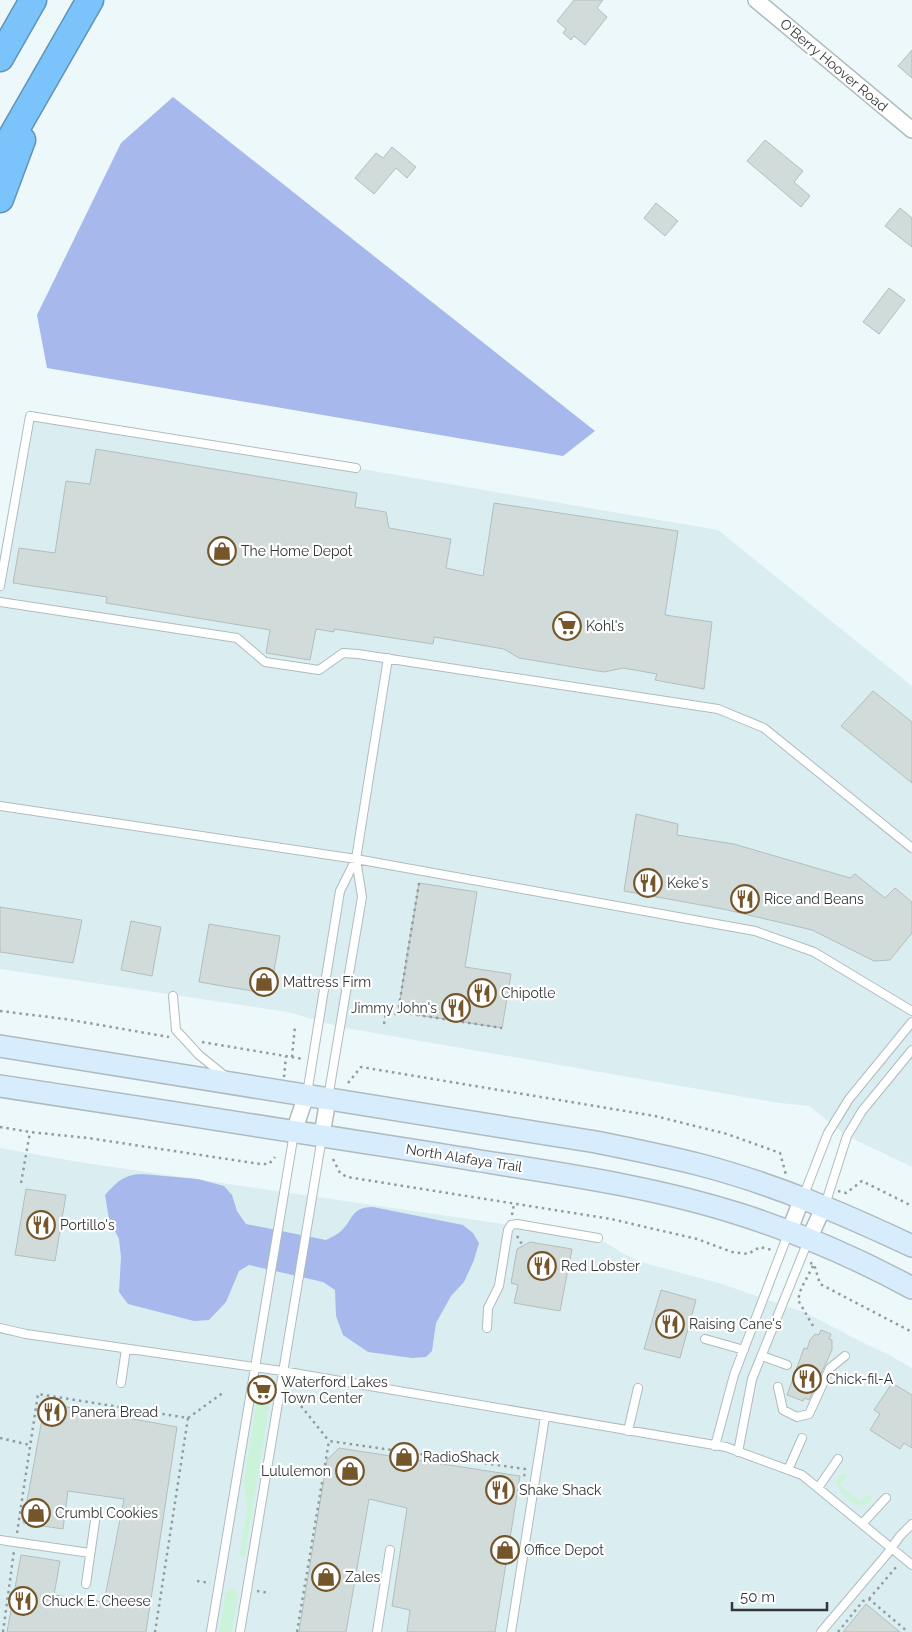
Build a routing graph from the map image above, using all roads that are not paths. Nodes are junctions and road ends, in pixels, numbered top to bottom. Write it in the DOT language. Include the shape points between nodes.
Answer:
graph roads {
  1 [pos="32,0"];
  2 [pos="90,0"];
  3 [pos="756,0"];
  4 [pos="7,42"];
  5 [pos="0,58"];
  6 [pos="44,78"];
  7 [pos="912,130"];
  8 [pos="0,157"];
  9 [pos="0,200"];
  10 [pos="356,468"];
  11 [pos="0,586"];
  12 [pos="0,602"];
  13 [pos="388,658"];
  14 [pos="0,806"];
  15 [pos="912,848"];
  16 [pos="356,859"];
  17 [pos="173,996"];
  18 [pos="912,1011"];
  19 [pos="912,1022"];
  20 [pos="0,1046"];
  21 [pos="912,1050"];
  22 [pos="234,1084"];
  23 [pos="0,1086"];
  24 [pos="306,1096"];
  25 [pos="328,1099"];
  26 [pos="294,1131"];
  27 [pos="322,1135"];
  28 [pos="805,1191"];
  29 [pos="827,1198"];
  30 [pos="789,1232"];
  31 [pos="598,1238"];
  32 [pos="809,1239"];
  33 [pos="912,1246"];
  34 [pos="912,1288"];
  35 [pos="0,1328"];
  36 [pos="487,1328"];
  37 [pos="704,1339"];
  38 [pos="126,1348"];
  39 [pos="744,1350"];
  40 [pos="762,1356"];
  41 [pos="845,1356"];
  42 [pos="787,1365"];
  43 [pos="255,1367"];
  44 [pos="282,1371"];
  45 [pos="121,1383"];
  46 [pos="778,1387"];
  47 [pos="638,1388"];
  48 [pos="545,1417"];
  49 [pos="628,1431"];
  50 [pos="802,1438"];
  51 [pos="715,1446"];
  52 [pos="738,1452"];
  53 [pos="838,1459"];
  54 [pos="788,1470"];
  55 [pos="818,1488"];
  56 [pos="886,1498"];
  57 [pos="96,1514"];
  58 [pos="862,1524"];
  59 [pos="912,1524"];
  60 [pos="0,1540"];
  61 [pos="891,1548"];
  62 [pos="390,1550"];
  63 [pos="90,1553"];
  64 [pos="912,1565"];
  65 [pos="86,1584"];
  66 [pos="211,1632"];
  67 [pos="240,1632"];
  68 [pos="377,1632"];
  69 [pos="511,1632"];
  70 [pos="821,1632"];
  1 -- 4 [label="highway"];
  2 -- 6 [label="highway"];
  3 -- 7 [label="street, O'Berry Hoover Road"];
  4 -- 5 [label="highway"];
  6 -- 8 [label="highway"];
  6 -- 9 [label="highway"];
  10 -- 11 [label="lane" via="30,416"];
  12 -- 13 [label="lane" via="237,638 265,662 319,670 343,653"];
  13 -- 15 [label="lane" via="718,709 764,728"];
  13 -- 16 [label="lane"];
  14 -- 16 [label="lane"];
  16 -- 18 [label="lane" via="755,931 814,952"];
  16 -- 24 [label="lane" via="340,891"];
  16 -- 25 [label="lane" via="362,897"];
  17 -- 22 [label="lane" via="176,1030"];
  19 -- 28 [label="lane" via="849,1100 828,1133"];
  20 -- 22 [label="main road"];
  21 -- 29 [label="lane" via="852,1128"];
  22 -- 24 [label="main road"];
  23 -- 26 [label="main road, North Alafaya Trail"];
  24 -- 25 [label="main road"];
  24 -- 26 [label="street"];
  25 -- 27 [label="street"];
  25 -- 28 [label="main road" via="586,1140"];
  26 -- 27 [label="main road, North Alafaya Trail"];
  26 -- 43 [label="lane"];
  27 -- 30 [label="main road, North Alafaya Trail" via="640,1188 739,1214"];
  27 -- 44 [label="lane"];
  28 -- 29 [label="main road"];
  28 -- 30 [label="street"];
  29 -- 32 [label="street"];
  29 -- 33 [label="main road"];
  30 -- 32 [label="main road, North Alafaya Trail"];
  30 -- 39 [label="lane"];
  31 -- 36 [label="lane" via="511,1225 499,1286 488,1308"];
  32 -- 34 [label="main road, North Alafaya Trail"];
  32 -- 40 [label="lane"];
  35 -- 38 [label="lane"];
  37 -- 39 [label="lane"];
  38 -- 43 [label="lane"];
  38 -- 45 [label="lane"];
  39 -- 51 [label="lane"];
  40 -- 42 [label="lane"];
  40 -- 52 [label="lane" via="752,1380"];
  41 -- 46 [label="lane" via="830,1368 809,1414 797,1417 783,1410"];
  43 -- 44 [label="lane"];
  43 -- 66 [label="lane"];
  44 -- 48 [label="lane"];
  44 -- 67 [label="lane"];
  47 -- 49 [label="lane"];
  48 -- 49 [label="lane"];
  48 -- 69 [label="lane"];
  49 -- 51 [label="lane"];
  50 -- 54 [label="lane"];
  51 -- 52 [label="lane"];
  52 -- 54 [label="lane"];
  53 -- 55 [label="lane"];
  54 -- 55 [label="lane" via="802,1475"];
  55 -- 58 [label="lane"];
  56 -- 58 [label="lane"];
  57 -- 63 [label="lane"];
  58 -- 61 [label="lane"];
  59 -- 61 [label="lane"];
  60 -- 63 [label="lane"];
  61 -- 64 [label="lane"];
  61 -- 70 [label="lane"];
  62 -- 68 [label="lane"];
  63 -- 65 [label="lane"];
}
